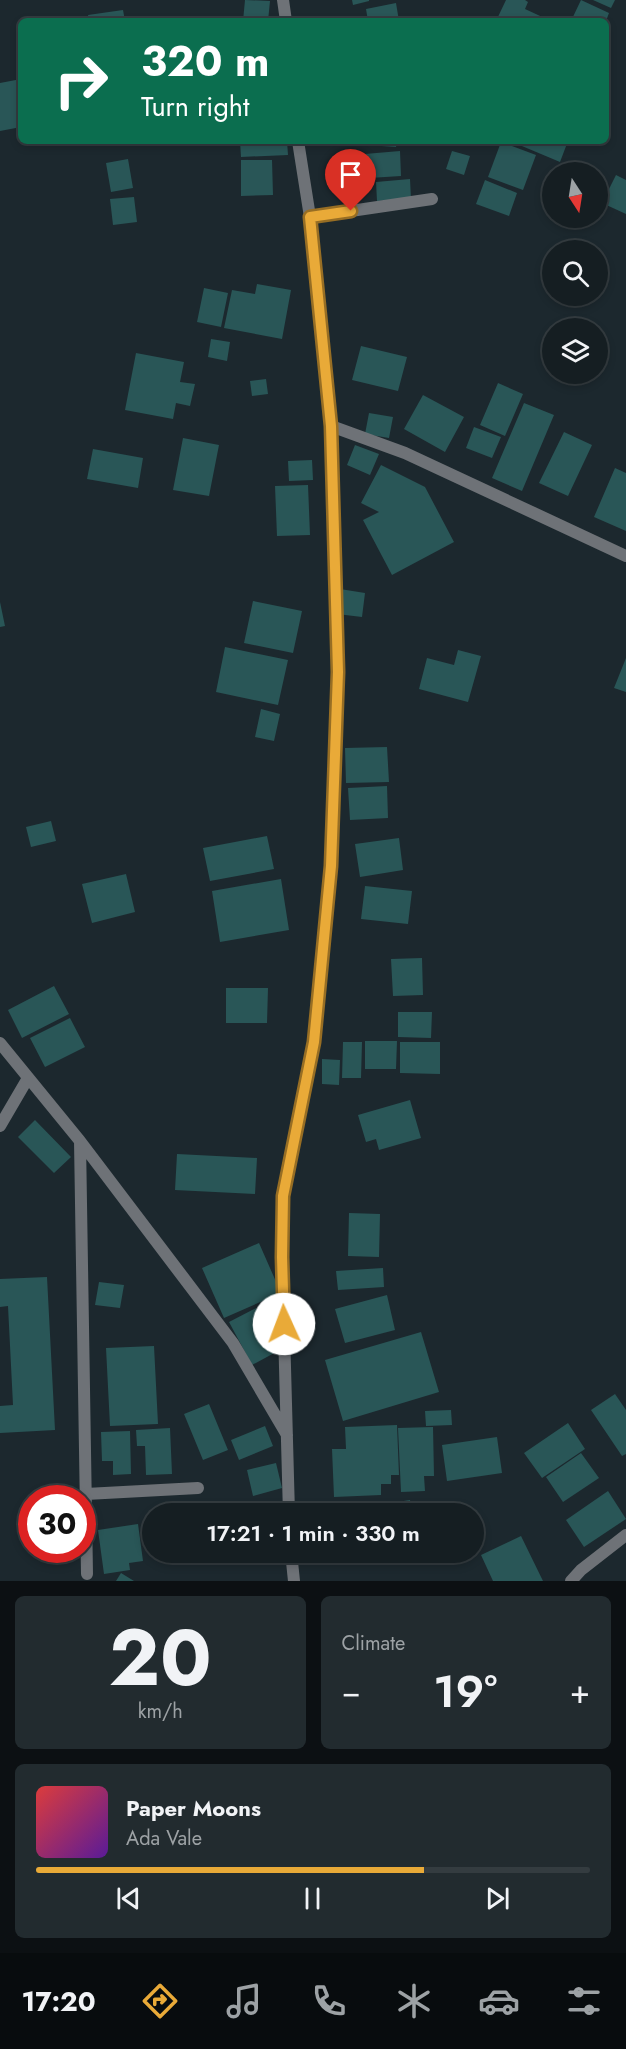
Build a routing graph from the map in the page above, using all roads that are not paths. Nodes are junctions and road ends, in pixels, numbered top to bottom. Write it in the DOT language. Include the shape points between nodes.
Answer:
graph roads {
  1 [pos="283,0"];
  2 [pos="286,18"];
  3 [pos="298,144"];
  4 [pos="432,199"];
  5 [pos="310,217"];
  6 [pos="331,426"];
  7 [pos="626,556"];
  8 [pos="0,1043"];
  9 [pos="28,1078"];
  10 [pos="0,1126"];
  11 [pos="80,1141"];
  12 [pos="288,1436"];
  13 [pos="86,1485"];
  14 [pos="198,1488"];
  15 [pos="96,1493"];
  16 [pos="289,1503"];
  17 [pos="626,1535"];
  18 [pos="87,1563"];
  19 [pos="292,1563"];
  20 [pos="87,1574"];
  21 [pos="294,1581"];
  22 [pos="571,1581"];
  1 -- 2 [label="street"];
  3 -- 5 [label="street"];
  4 -- 5 [label="street"];
  5 -- 6 [label="street"];
  6 -- 7 [label="street" via="405,453"];
  6 -- 12 [label="street" via="338,672 331,866 314,1042 283,1196"];
  8 -- 9 [label="street"];
  9 -- 10 [label="street"];
  9 -- 11 [label="street"];
  11 -- 12 [label="street" via="233,1343"];
  11 -- 13 [label="street"];
  12 -- 16 [label="street"];
  14 -- 15 [label="street"];
  17 -- 22 [label="street"];
  18 -- 20 [label="street"];
  19 -- 21 [label="street"];
}
